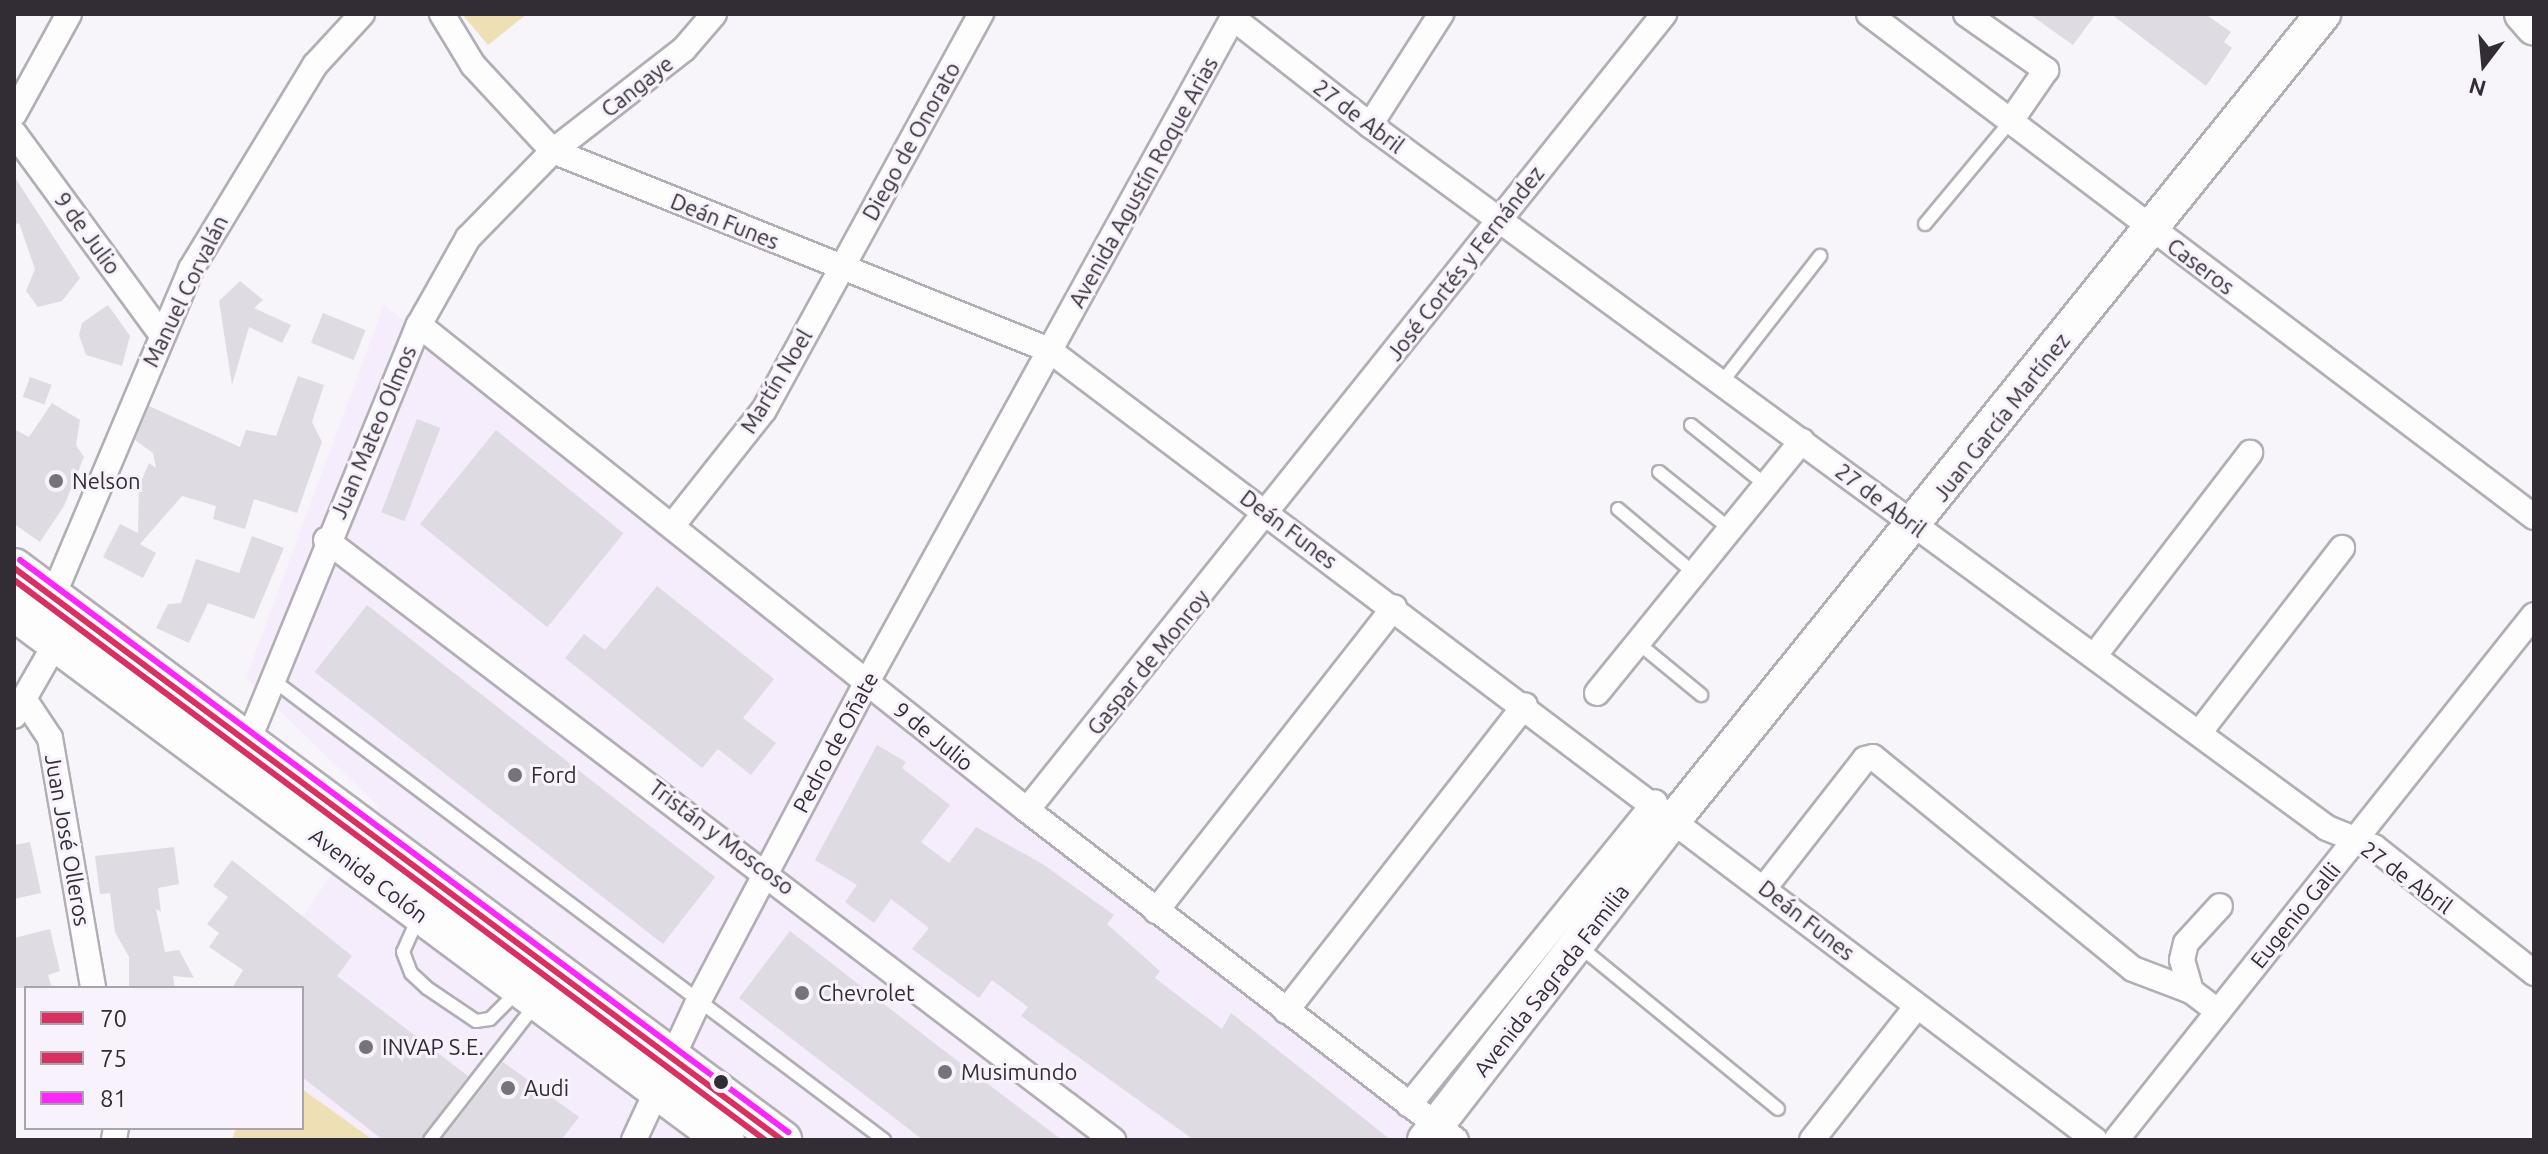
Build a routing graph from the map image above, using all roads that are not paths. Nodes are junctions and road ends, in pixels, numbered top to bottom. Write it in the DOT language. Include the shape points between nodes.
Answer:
graph roads {
  1 [pos="69,14"];
  2 [pos="362,14"];
  3 [pos="442,14"];
  4 [pos="714,14"];
  5 [pos="981,14"];
  6 [pos="1441,14"];
  7 [pos="1664,14"];
  8 [pos="1869,14"];
  9 [pos="1966,14"];
  10 [pos="2323,14"];
  11 [pos="2522,14"];
  12 [pos="1234,16"];
  13 [pos="2534,28"];
  14 [pos="14,114"];
  15 [pos="2010,122"];
  16 [pos="1370,125"];
  17 [pos="14,133"];
  18 [pos="553,151"];
  19 [pos="1499,218"];
  20 [pos="1925,224"];
  21 [pos="2151,228"];
  22 [pos="1820,256"];
  23 [pos="841,269"];
  24 [pos="419,325"];
  25 [pos="161,334"];
  26 [pos="1049,350"];
  27 [pos="1722,382"];
  28 [pos="1691,425"];
  29 [pos="1802,441"];
  30 [pos="2250,453"];
  31 [pos="1659,472"];
  32 [pos="1766,485"];
  33 [pos="1618,509"];
  34 [pos="1268,514"];
  35 [pos="2534,517"];
  36 [pos="672,526"];
  37 [pos="1915,526"];
  38 [pos="1730,529"];
  39 [pos="326,540"];
  40 [pos="2342,548"];
  41 [pos="14,568"];
  42 [pos="1694,573"];
  43 [pos="53,596"];
  44 [pos="1394,607"];
  45 [pos="14,611"];
  46 [pos="2534,615"];
  47 [pos="57,641"];
  48 [pos="1638,643"];
  49 [pos="2095,655"];
  50 [pos="272,679"];
  51 [pos="867,682"];
  52 [pos="1597,693"];
  53 [pos="1701,695"];
  54 [pos="1525,705"];
  55 [pos="19,708"];
  56 [pos="2199,733"];
  57 [pos="246,746"];
  58 [pos="1027,810"];
  59 [pos="1665,810"];
  60 [pos="2355,839"];
  61 [pos="767,870"];
  62 [pos="1765,887"];
  63 [pos="2220,906"];
  64 [pos="1156,911"];
  65 [pos="420,913"];
  66 [pos="1579,946"];
  67 [pos="2534,973"];
  68 [pos="93,986"];
  69 [pos="2191,991"];
  70 [pos="530,995"];
  71 [pos="698,1002"];
  72 [pos="1917,1006"];
  73 [pos="1286,1011"];
  74 [pos="2218,1011"];
  75 [pos="666,1075"];
  76 [pos="1409,1105"];
  77 [pos="1778,1109"];
  78 [pos="1439,1135"];
  79 [pos="430,1140"];
  80 [pos="634,1140"];
  81 [pos="725,1140"];
  82 [pos="782,1140"];
  83 [pos="884,1140"];
  84 [pos="1113,1140"];
  85 [pos="1812,1140"];
  86 [pos="2095,1140"];
  87 [pos="2116,1140"];
  1 -- 14 [label="street"];
  2 -- 25 [label="street, Manuel Corvalán" via="322,55 250,168"];
  3 -- 18 [label="street, Deán Funes" via="473,65"];
  4 -- 18 [label="street, Cangaye" via="684,49"];
  5 -- 23 [label="street, Diego de Onorato"];
  6 -- 16 [label="street"];
  7 -- 19 [label="street, José Cortés y Fernández"];
  8 -- 15 [label="street, Caseros"];
  9 -- 15 [label="street" via="2046,70"];
  10 -- 21 [label="main road, Juan García Martínez"];
  11 -- 13 [label="main road"];
  12 -- 16 [label="street, 27 de Abril"];
  12 -- 26 [label="street, Avenida Agustín Roque Arias"];
  15 -- 20 [label="lane"];
  15 -- 21 [label="street, Caseros"];
  16 -- 19 [label="street, 27 de Abril"];
  17 -- 25 [label="street, 9 de Julio"];
  18 -- 23 [label="street, Deán Funes"];
  18 -- 24 [label="street, Juan Mateo Olmos" via="484,218"];
  19 -- 27 [label="street, 27 de Abril"];
  19 -- 34 [label="street, José Cortés y Fernández"];
  21 -- 35 [label="street, Caseros"];
  21 -- 37 [label="main road, Juan García Martínez"];
  22 -- 27 [label="lane"];
  23 -- 26 [label="street, Deán Funes"];
  23 -- 36 [label="street, Martín Noel" via="764,410"];
  24 -- 36 [label="street, 9 de Julio"];
  24 -- 39 [label="street, Juan Mateo Olmos"];
  25 -- 43 [label="street, Manuel Corvalán"];
  26 -- 34 [label="street, Deán Funes"];
  26 -- 51 [label="street, Pedro de Oñate"];
  27 -- 29 [label="street, 27 de Abril"];
  28 -- 32 [label="lane"];
  29 -- 32 [label="street"];
  29 -- 37 [label="street, 27 de Abril"];
  30 -- 49 [label="street"];
  31 -- 38 [label="lane"];
  32 -- 38 [label="street"];
  33 -- 42 [label="lane"];
  34 -- 44 [label="street, Deán Funes"];
  34 -- 58 [label="street, Gaspar de Monroy"];
  36 -- 51 [label="street, 9 de Julio"];
  37 -- 49 [label="street, 27 de Abril"];
  37 -- 59 [label="main road, Juan García Martínez"];
  38 -- 42 [label="street"];
  39 -- 50 [label="street, Juan Mateo Olmos"];
  39 -- 61 [label="street, Tristán y Moscoso"];
  40 -- 56 [label="street"];
  41 -- 43 [label="main road, Avenida Colón"];
  42 -- 48 [label="street"];
  43 -- 57 [label="main road, Avenida Colón"];
  44 -- 54 [label="street, Deán Funes"];
  44 -- 64 [label="street"];
  45 -- 47 [label="main road, Avenida Colón"];
  46 -- 60 [label="street, Eugenio Galli"];
  47 -- 55 [label="street"];
  47 -- 65 [label="main road, Avenida Colón"];
  48 -- 52 [label="street"];
  48 -- 53 [label="lane"];
  49 -- 56 [label="street, 27 de Abril"];
  50 -- 57 [label="street, Juan Mateo Olmos"];
  50 -- 71 [label="lane"];
  51 -- 58 [label="street, 9 de Julio"];
  51 -- 61 [label="street, Pedro de Oñate"];
  54 -- 59 [label="street, Deán Funes"];
  54 -- 73 [label="street"];
  55 -- 68 [label="street, Juan José Olleros" via="50,738"];
  56 -- 60 [label="street, 27 de Abril" via="2327,828"];
  57 -- 75 [label="main road, Avenida Colón"];
  58 -- 64 [label="street, 9 de Julio"];
  59 -- 62 [label="street, Deán Funes"];
  59 -- 66 [label="main road, Avenida Sagrada Familia"];
  59 -- 76 [label="street"];
  60 -- 67 [label="street, 27 de Abril"];
  60 -- 74 [label="street, Eugenio Galli"];
  61 -- 71 [label="street, Pedro de Oñate"];
  61 -- 84 [label="street, Tristán y Moscoso"];
  62 -- 69 [label="street" via="1865,759 1873,757 2133,969"];
  62 -- 72 [label="street, Deán Funes"];
  63 -- 69 [label="street" via="2186,943 2182,960"];
  64 -- 73 [label="street, 9 de Julio"];
  65 -- 70 [label="main road, Avenida Colón"];
  65 -- 70 [label="lane" via="406,941 404,963 461,1014 476,1021 490,1019"];
  66 -- 77 [label="lane"];
  66 -- 78 [label="main road, Avenida Sagrada Familia"];
  69 -- 74 [label="street"];
  70 -- 75 [label="main road, Avenida Colón"];
  70 -- 79 [label="lane"];
  71 -- 75 [label="street, Pedro de Oñate"];
  71 -- 83 [label="lane"];
  72 -- 85 [label="street"];
  72 -- 86 [label="street, Deán Funes"];
  73 -- 76 [label="street, 9 de Julio"];
  74 -- 87 [label="street, Eugenio Galli"];
  75 -- 80 [label="street, Pedro de Oñate"];
  75 -- 81 [label="main road, Avenida Colón"];
  75 -- 82 [label="main road, Avenida Colón"];
  76 -- 78 [label="street, 9 de Julio"];
}
